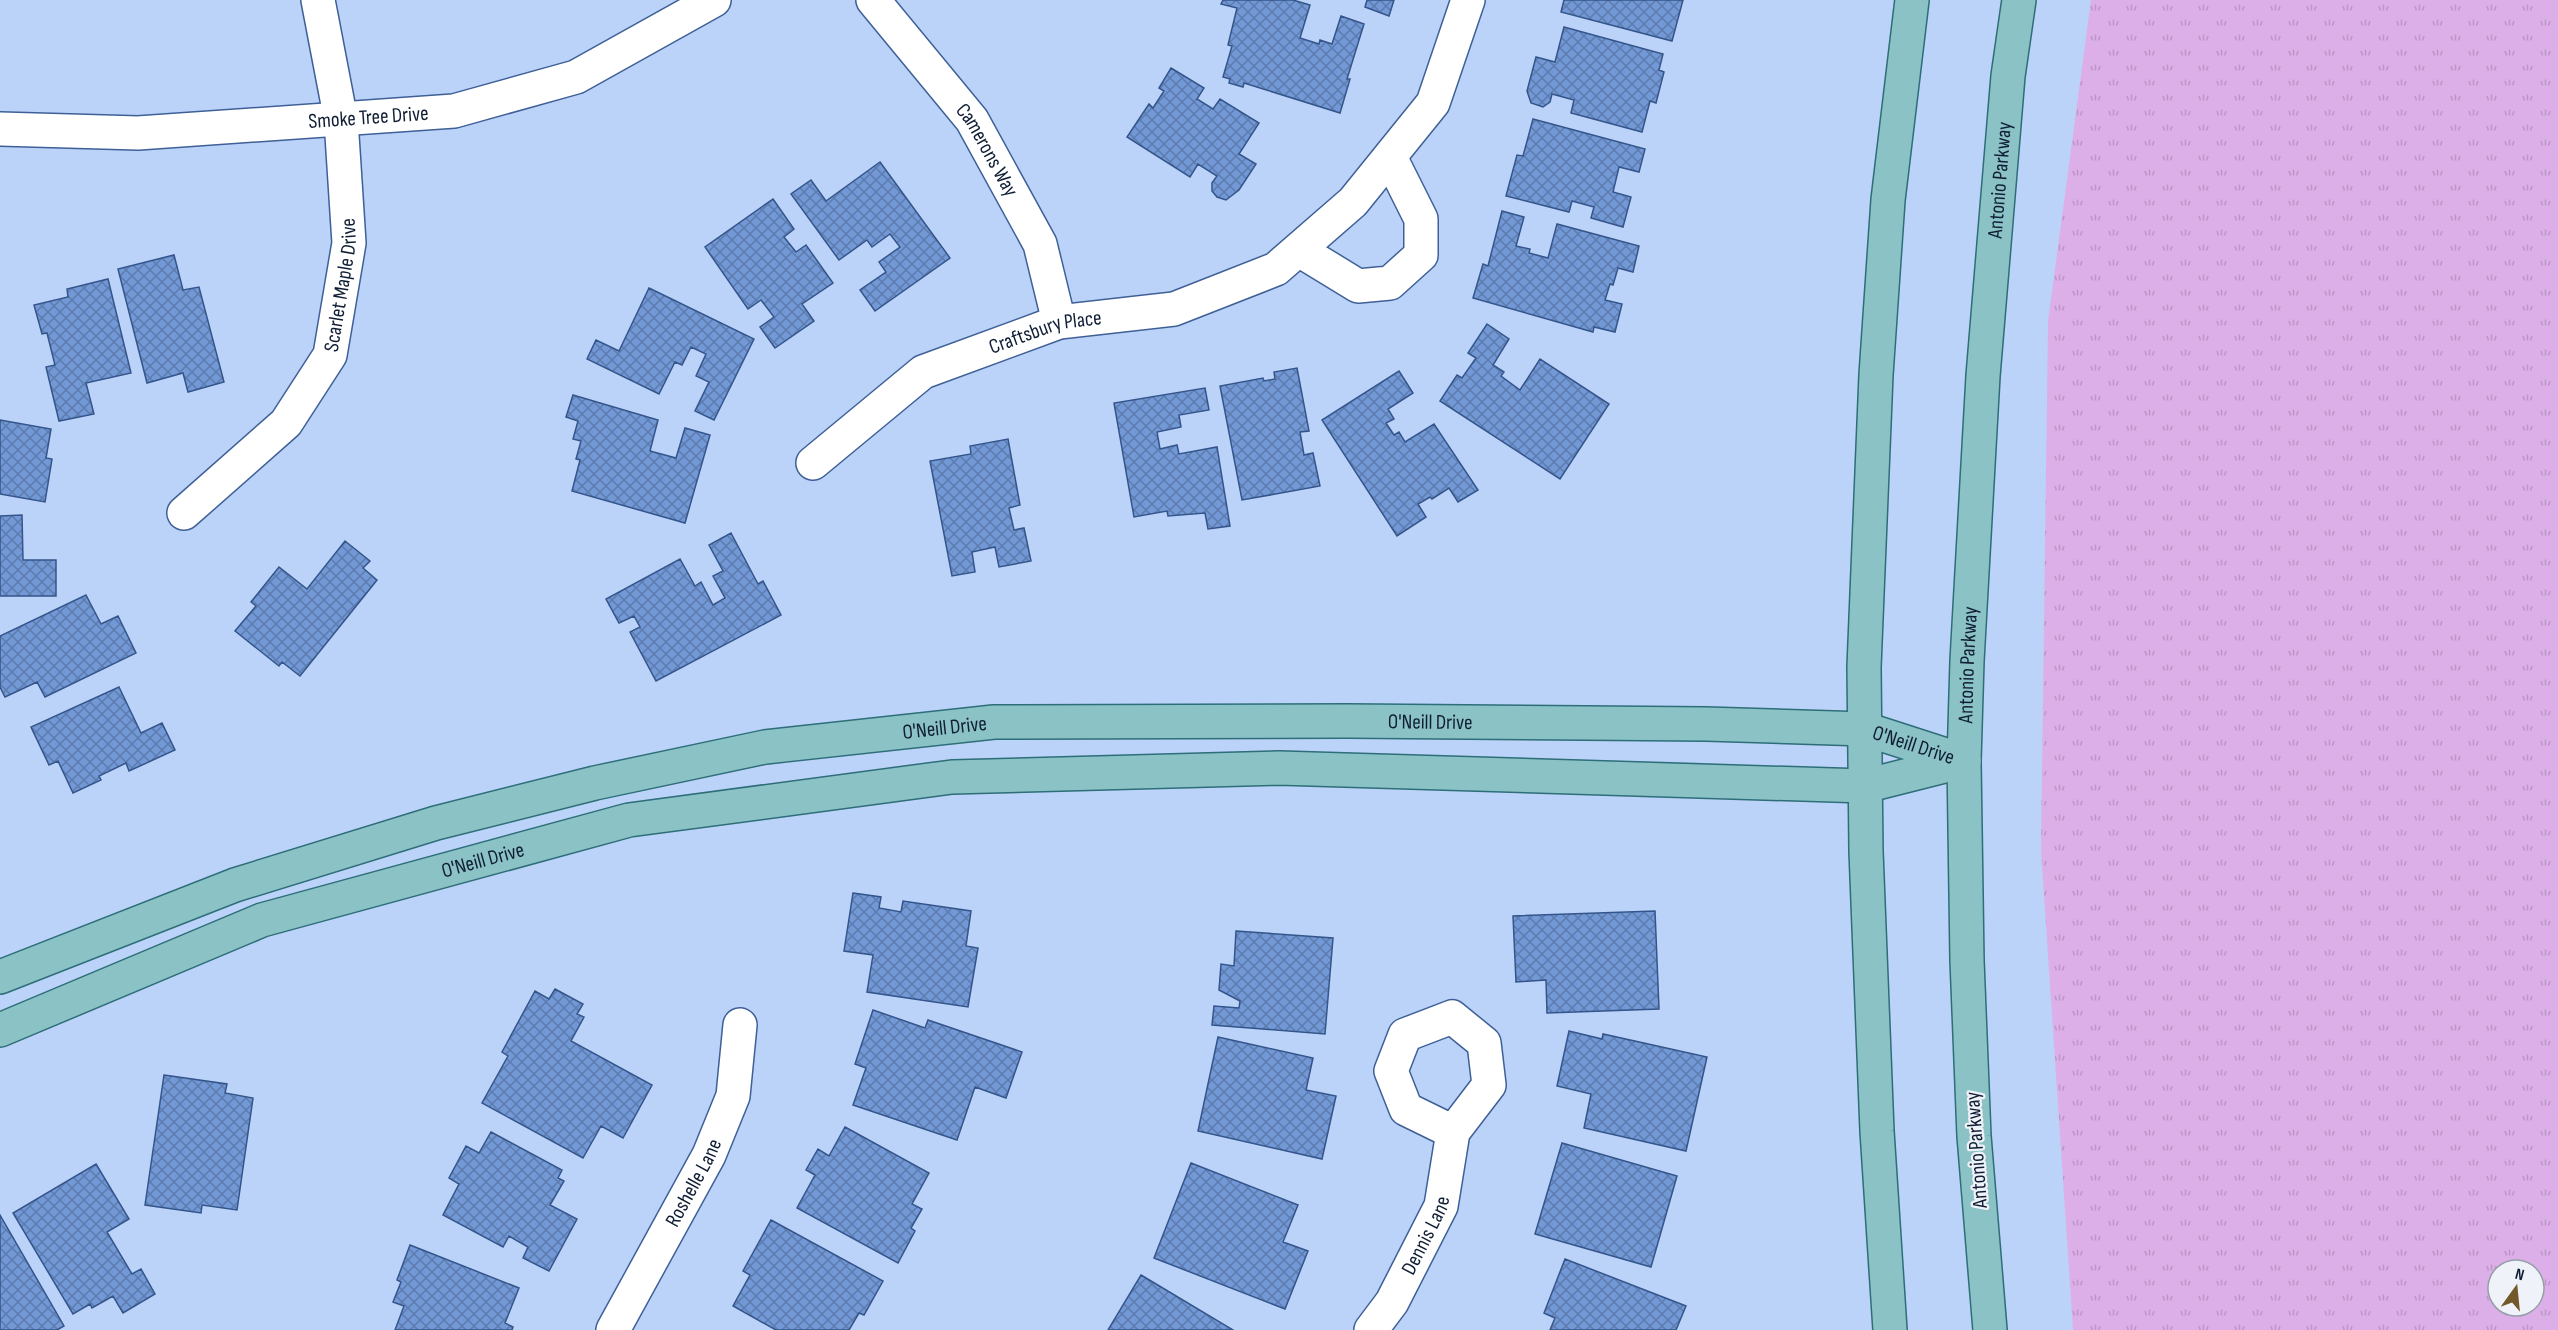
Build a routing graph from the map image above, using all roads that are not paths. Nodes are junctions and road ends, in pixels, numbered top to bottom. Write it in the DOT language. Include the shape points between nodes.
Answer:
graph roads {
  1 [pos="318,0"];
  2 [pos="714,0"];
  3 [pos="873,0"];
  4 [pos="1468,0"];
  5 [pos="1912,0"];
  6 [pos="2019,0"];
  7 [pos="341,120"];
  8 [pos="0,129"];
  9 [pos="1390,157"];
  10 [pos="1299,250"];
  11 [pos="1059,322"];
  12 [pos="813,463"];
  13 [pos="184,513"];
  14 [pos="1865,729"];
  15 [pos="1964,761"];
  16 [pos="1865,786"];
  17 [pos="0,977"];
  18 [pos="740,1024"];
  19 [pos="0,1030"];
  20 [pos="1453,1132"];
  21 [pos="614,1330"];
  22 [pos="1371,1330"];
  23 [pos="1890,1330"];
  24 [pos="1990,1330"];
  1 -- 7 [label="street, Scarlet Maple Drive"];
  2 -- 7 [label="street, Smoke Tree Drive" via="576,77 454,111"];
  3 -- 11 [label="street, Camerons Way" via="972,120 1040,244"];
  4 -- 9 [label="street, Craftsbury Place" via="1433,103"];
  5 -- 14 [label="main road" via="1888,201 1875,375 1864,655"];
  6 -- 15 [label="main road, Antonio Parkway" via="2008,76 1983,376"];
  7 -- 8 [label="street, Smoke Tree Drive" via="138,133"];
  7 -- 13 [label="street, Scarlet Maple Drive" via="349,243 330,355 286,423"];
  9 -- 10 [label="street, Craftsbury Place" via="1353,202"];
  9 -- 10 [label="street" via="1421,219 1421,255 1390,283 1358,286"];
  10 -- 11 [label="street, Craftsbury Place" via="1276,269 1174,309"];
  11 -- 12 [label="street, Craftsbury Place" via="923,372"];
  14 -- 15 [label="main road, O'Neill Drive"];
  14 -- 16 [label="main road"];
  14 -- 17 [label="main road, O'Neill Drive" via="1348,721 994,722 765,747 595,783 436,823 235,885"];
  15 -- 16 [label="main road, O'Neill Drive"];
  15 -- 24 [label="main road, Antonio Parkway" via="1974,1136"];
  16 -- 19 [label="main road, O'Neill Drive" via="1279,768 952,777 629,820 262,920"];
  16 -- 23 [label="main road" via="1876,1131"];
  18 -- 21 [label="street, Roshelle Lane" via="733,1096 713,1145"];
  20 -- 22 [label="street, Dennis Lane" via="1441,1206 1392,1302"];
}
